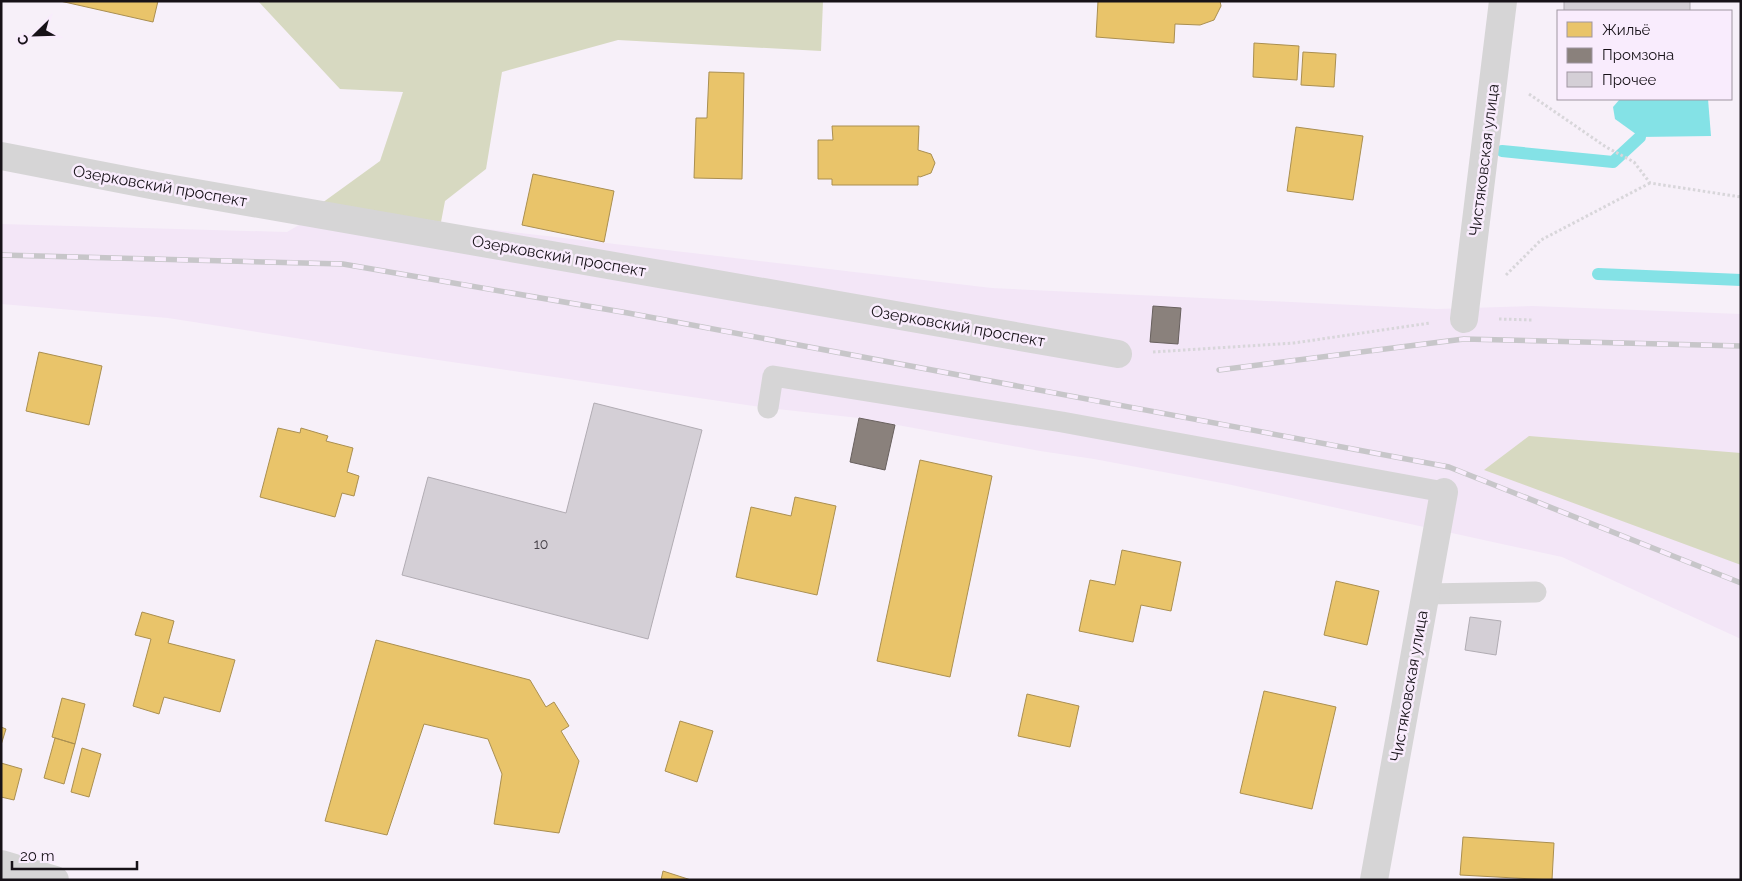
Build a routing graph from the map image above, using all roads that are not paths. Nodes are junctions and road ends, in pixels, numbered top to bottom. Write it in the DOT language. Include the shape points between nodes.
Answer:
graph roads {
  1 [pos="1502,1"];
  2 [pos="1,156"];
  3 [pos="1464,318"];
  4 [pos="1118,354"];
  5 [pos="768,408"];
  6 [pos="1444,492"];
  7 [pos="1536,592"];
  8 [pos="1425,594"];
  9 [pos="1,864"];
  10 [pos="56,880"];
  11 [pos="1374,880"];
  1 -- 3 [label="street, Чистяковская улица"];
  2 -- 4 [label="street, Озерковский проспект"];
  5 -- 6 [label="lane" via="773,376 1062,422"];
  6 -- 8 [label="street, Чистяковская улица"];
  7 -- 8 [label="lane"];
  8 -- 11 [label="street, Чистяковская улица"];
  9 -- 10 [label="street"];
}
